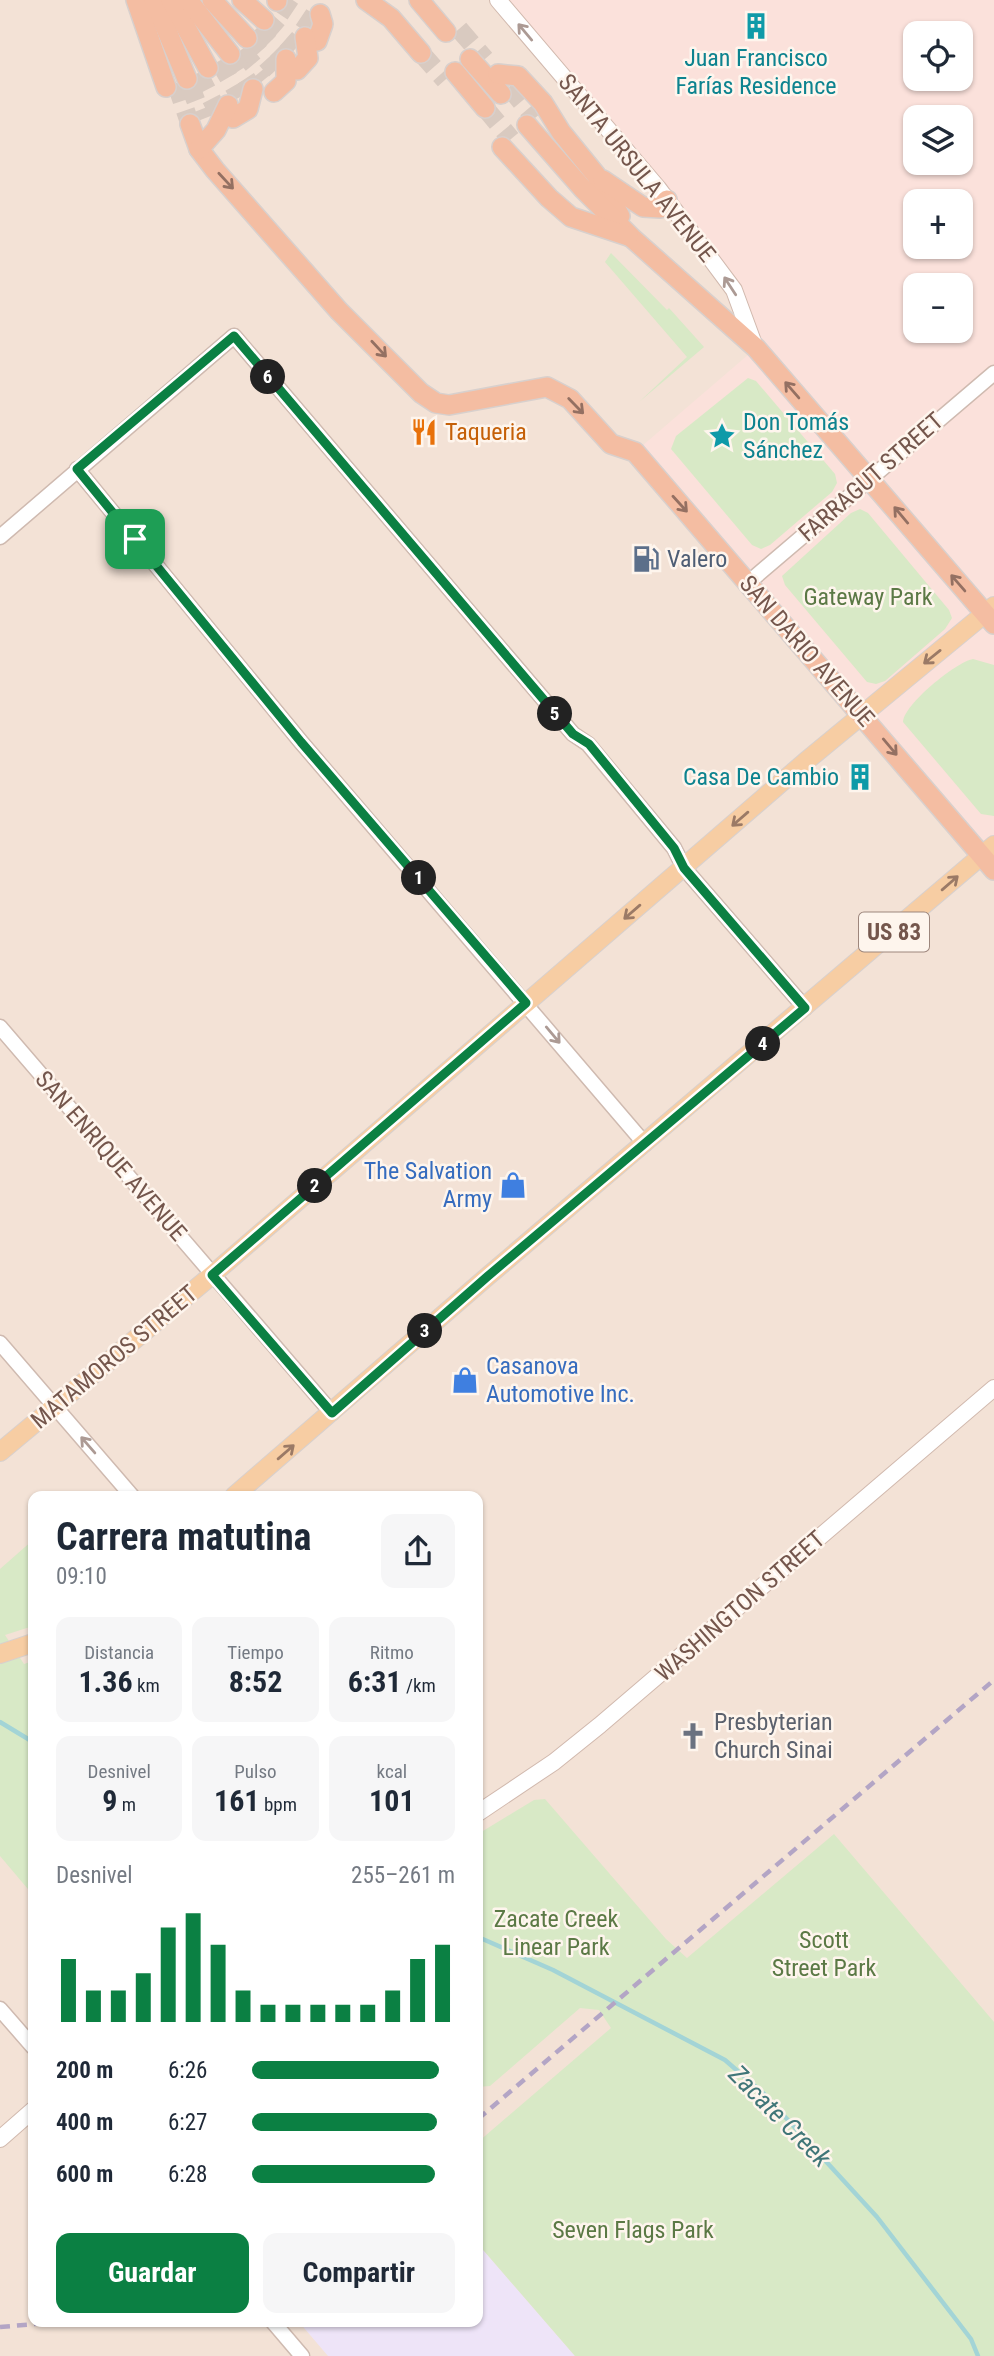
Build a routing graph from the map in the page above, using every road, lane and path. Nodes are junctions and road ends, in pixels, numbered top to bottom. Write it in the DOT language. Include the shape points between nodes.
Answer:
graph roads {
  1 [pos="136,0"];
  2 [pos="146,0"];
  3 [pos="155,0"];
  4 [pos="162,0"];
  5 [pos="171,0"];
  6 [pos="180,0"];
  7 [pos="188,0"];
  8 [pos="201,0"];
  9 [pos="212,0"];
  10 [pos="227,0"];
  11 [pos="242,0"];
  12 [pos="366,0"];
  13 [pos="389,0"];
  14 [pos="419,0"];
  15 [pos="431,0"];
  16 [pos="498,0"];
  17 [pos="439,39"];
  18 [pos="232,43"];
  19 [pos="480,112"];
  20 [pos="531,122"];
  21 [pos="507,143"];
  22 [pos="199,149"];
  23 [pos="596,175"];
  24 [pos="667,200"];
  25 [pos="632,238"];
  26 [pos="756,348"];
  27 [pos="994,373"];
  28 [pos="77,469"];
  29 [pos="870,478"];
  30 [pos="0,537"];
  31 [pos="749,582"];
  32 [pos="991,614"];
  33 [pos="862,714"];
  34 [pos="990,857"];
  35 [pos="684,868"];
  36 [pos="526,1003"];
  37 [pos="805,1008"];
  38 [pos="0,1027"];
  39 [pos="645,1144"];
  40 [pos="212,1275"];
  41 [pos="0,1343"];
  42 [pos="994,1388"];
  43 [pos="55,1407"];
  44 [pos="332,1413"];
  45 [pos="0,1452"];
  46 [pos="128,1491"];
  47 [pos="240,1491"];
  48 [pos="483,1810"];
  49 [pos="0,2009"];
  50 [pos="28,2042"];
  51 [pos="28,2114"];
  52 [pos="0,2139"];
  53 [pos="278,2327"];
  54 [pos="302,2356"];
  1 -- 18 [label="highway"];
  2 -- 18 [label="highway"];
  3 -- 18 [label="highway"];
  4 -- 18 [label="highway"];
  5 -- 18 [label="highway"];
  6 -- 18 [label="highway"];
  7 -- 18 [label="highway"];
  8 -- 18 [label="highway"];
  9 -- 18 [label="highway"];
  10 -- 18 [label="highway"];
  11 -- 18 [label="highway"];
  12 -- 17 [label="highway" via="391,18"];
  13 -- 17 [label="highway"];
  14 -- 17 [label="highway"];
  15 -- 17 [label="highway"];
  24 -- 16 [label="main road, SANTA URSULA AVENUE, one-way"];
  19 -- 23 [label="highway" via="480,75 510,74 523,80"];
  20 -- 25 [label="highway, SANTA URSULA AVENUE" via="583,189"];
  21 -- 25 [label="highway" via="549,198 571,217"];
  22 -- 22 [label="highway" via="261,83"];
  22 -- 31 [label="highway, SAN DARIO AVENUE, one-way" via="339,311 421,393 449,405 547,387 570,399 611,444 635,452"];
  23 -- 24 [label="highway" via="643,207 660,208"];
  23 -- 25 [label="highway"];
  26 -- 24 [label="main road, SANTA URSULA AVENUE, one-way" via="734,290"];
  25 -- 26 [label="highway, SANTA URSULA AVENUE"];
  29 -- 26 [label="highway, SANTA URSULA AVENUE, one-way"];
  27 -- 29 [label="street, FARRAGUT STREET"];
  28 -- 30 [label="street"];
  28 -- 35 [label="street" via="234,336 564,724 589,744 674,848"];
  28 -- 36 [label="street" via="301,742"];
  29 -- 31 [label="street, FARRAGUT STREET"];
  32 -- 29 [label="highway, SANTA URSULA AVENUE, one-way"];
  31 -- 33 [label="highway, SAN DARIO AVENUE"];
  32 -- 33 [label="main road, MATAMOROS STREET, one-way"];
  33 -- 34 [label="highway, SAN DARIO AVENUE, one-way"];
  33 -- 35 [label="main road, MATAMOROS STREET, one-way"];
  37 -- 34 [label="main road, US 83, one-way"];
  35 -- 36 [label="main road, MATAMOROS STREET, one-way"];
  35 -- 37 [label="street"];
  36 -- 39 [label="street, one-way"];
  36 -- 40 [label="main road, MATAMOROS STREET"];
  37 -- 39 [label="main road, US 83"];
  38 -- 40 [label="street, SAN ENRIQUE AVENUE"];
  39 -- 44 [label="main road, US 83"];
  40 -- 43 [label="main road, MATAMOROS STREET"];
  40 -- 44 [label="street, SAN ENRIQUE AVENUE"];
  41 -- 43 [label="street"];
  42 -- 48 [label="main road, WASHINGTON STREET" via="600,1725"];
  43 -- 45 [label="main road, MATAMOROS STREET"];
  46 -- 43 [label="street, one-way"];
  47 -- 44 [label="main road, US 83, one-way"];
  49 -- 50 [label="street"];
  51 -- 52 [label="main road"];
  53 -- 54 [label="street"];
}
